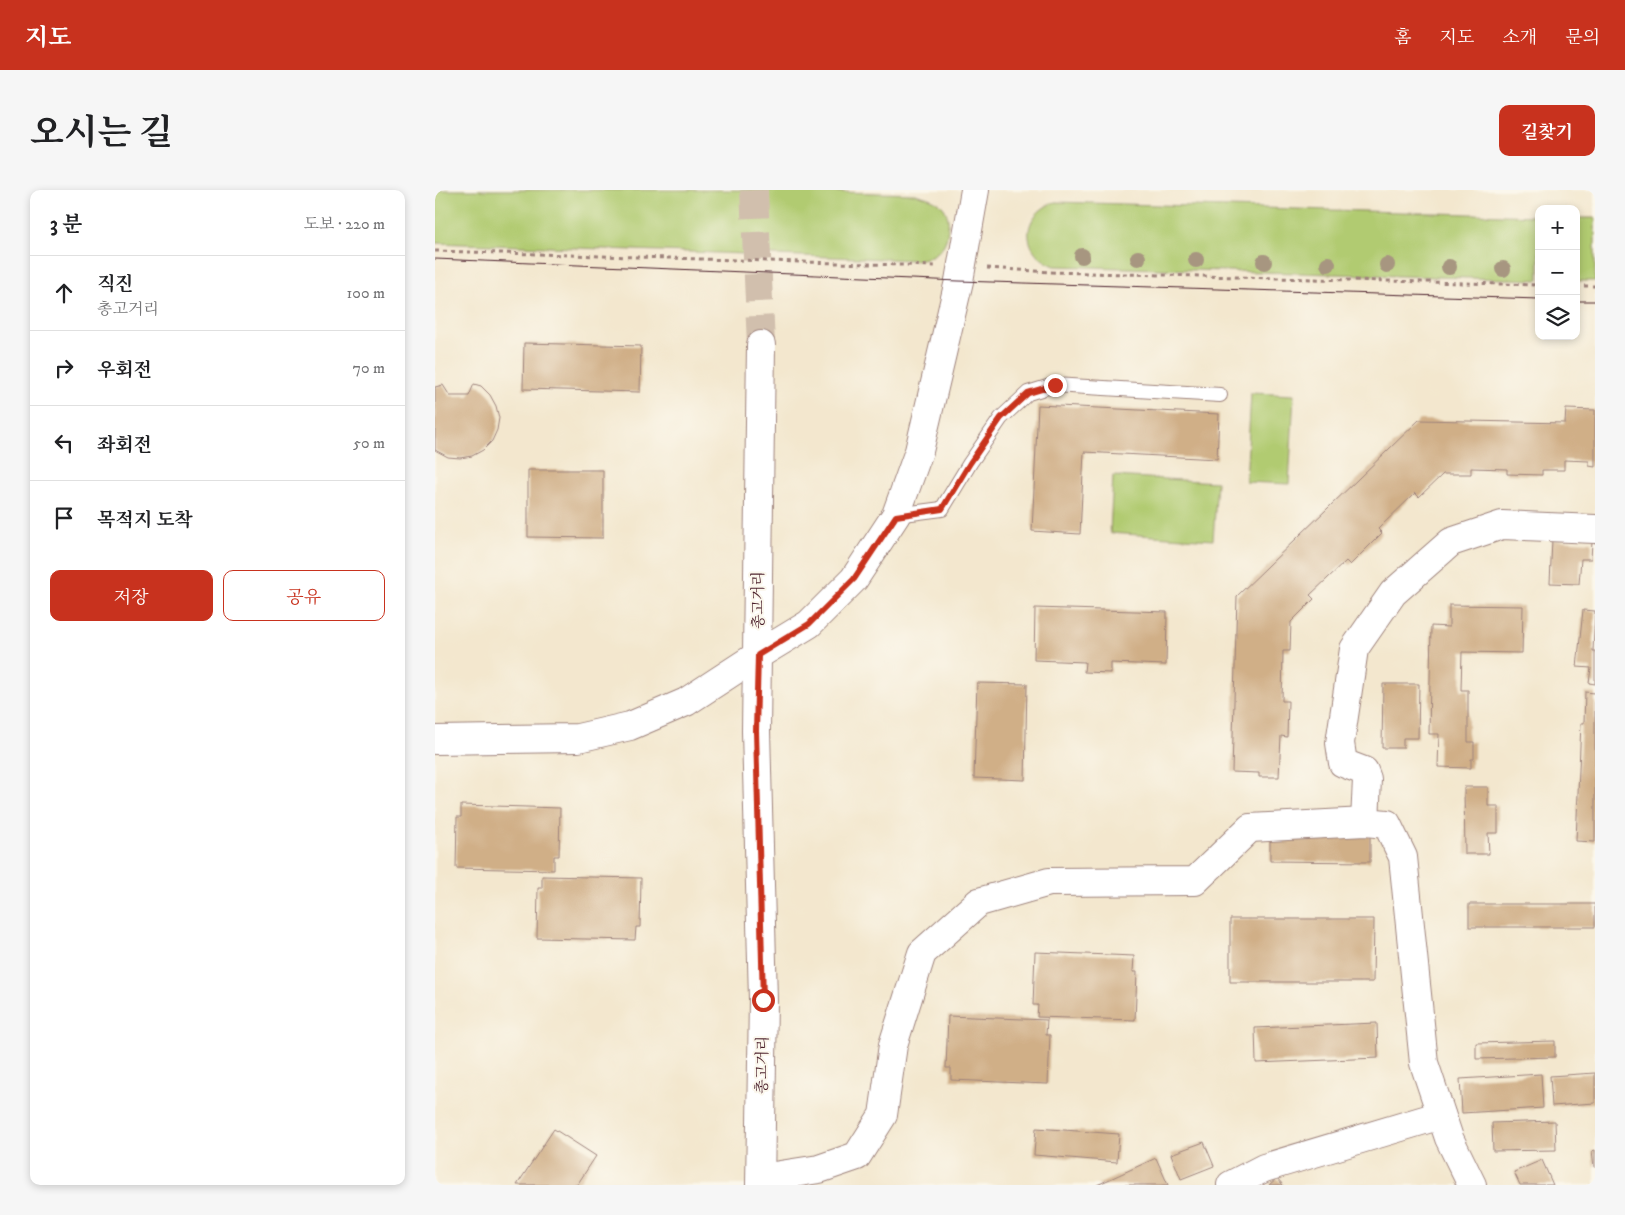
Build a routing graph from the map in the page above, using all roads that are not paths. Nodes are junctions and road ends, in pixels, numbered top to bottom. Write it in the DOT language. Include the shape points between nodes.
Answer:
graph roads {
  1 [pos="975,190"];
  2 [pos="761,345"];
  3 [pos="1220,395"];
  4 [pos="896,516"];
  5 [pos="1595,529"];
  6 [pos="758,655"];
  7 [pos="435,740"];
  8 [pos="1365,822"];
  9 [pos="1441,1115"];
  10 [pos="761,1182"];
  11 [pos="1231,1185"];
  12 [pos="1472,1185"];
  1 -- 4 [label="street" via="919,451"];
  2 -- 6 [label="street, 총고거리"];
  3 -- 4 [label="lane" via="1055,385 1028,393 1001,418 942,509"];
  4 -- 6 [label="street" via="854,579 809,624"];
  5 -- 8 [label="street" via="1502,525 1451,542 1393,593 1354,650 1340,743 1343,763 1363,770 1367,779"];
  6 -- 7 [label="street" via="686,702 629,726 578,738"];
  6 -- 10 [label="street, 총고거리" via="756,731 763,1000"];
  8 -- 9 [label="street" via="1387,824 1403,857 1423,1064"];
  8 -- 10 [label="street" via="1250,828 1195,881 1049,882 979,902 922,953 893,1045 883,1115 857,1156"];
  9 -- 11 [label="street" via="1264,1168"];
  9 -- 12 [label="street"];
}
